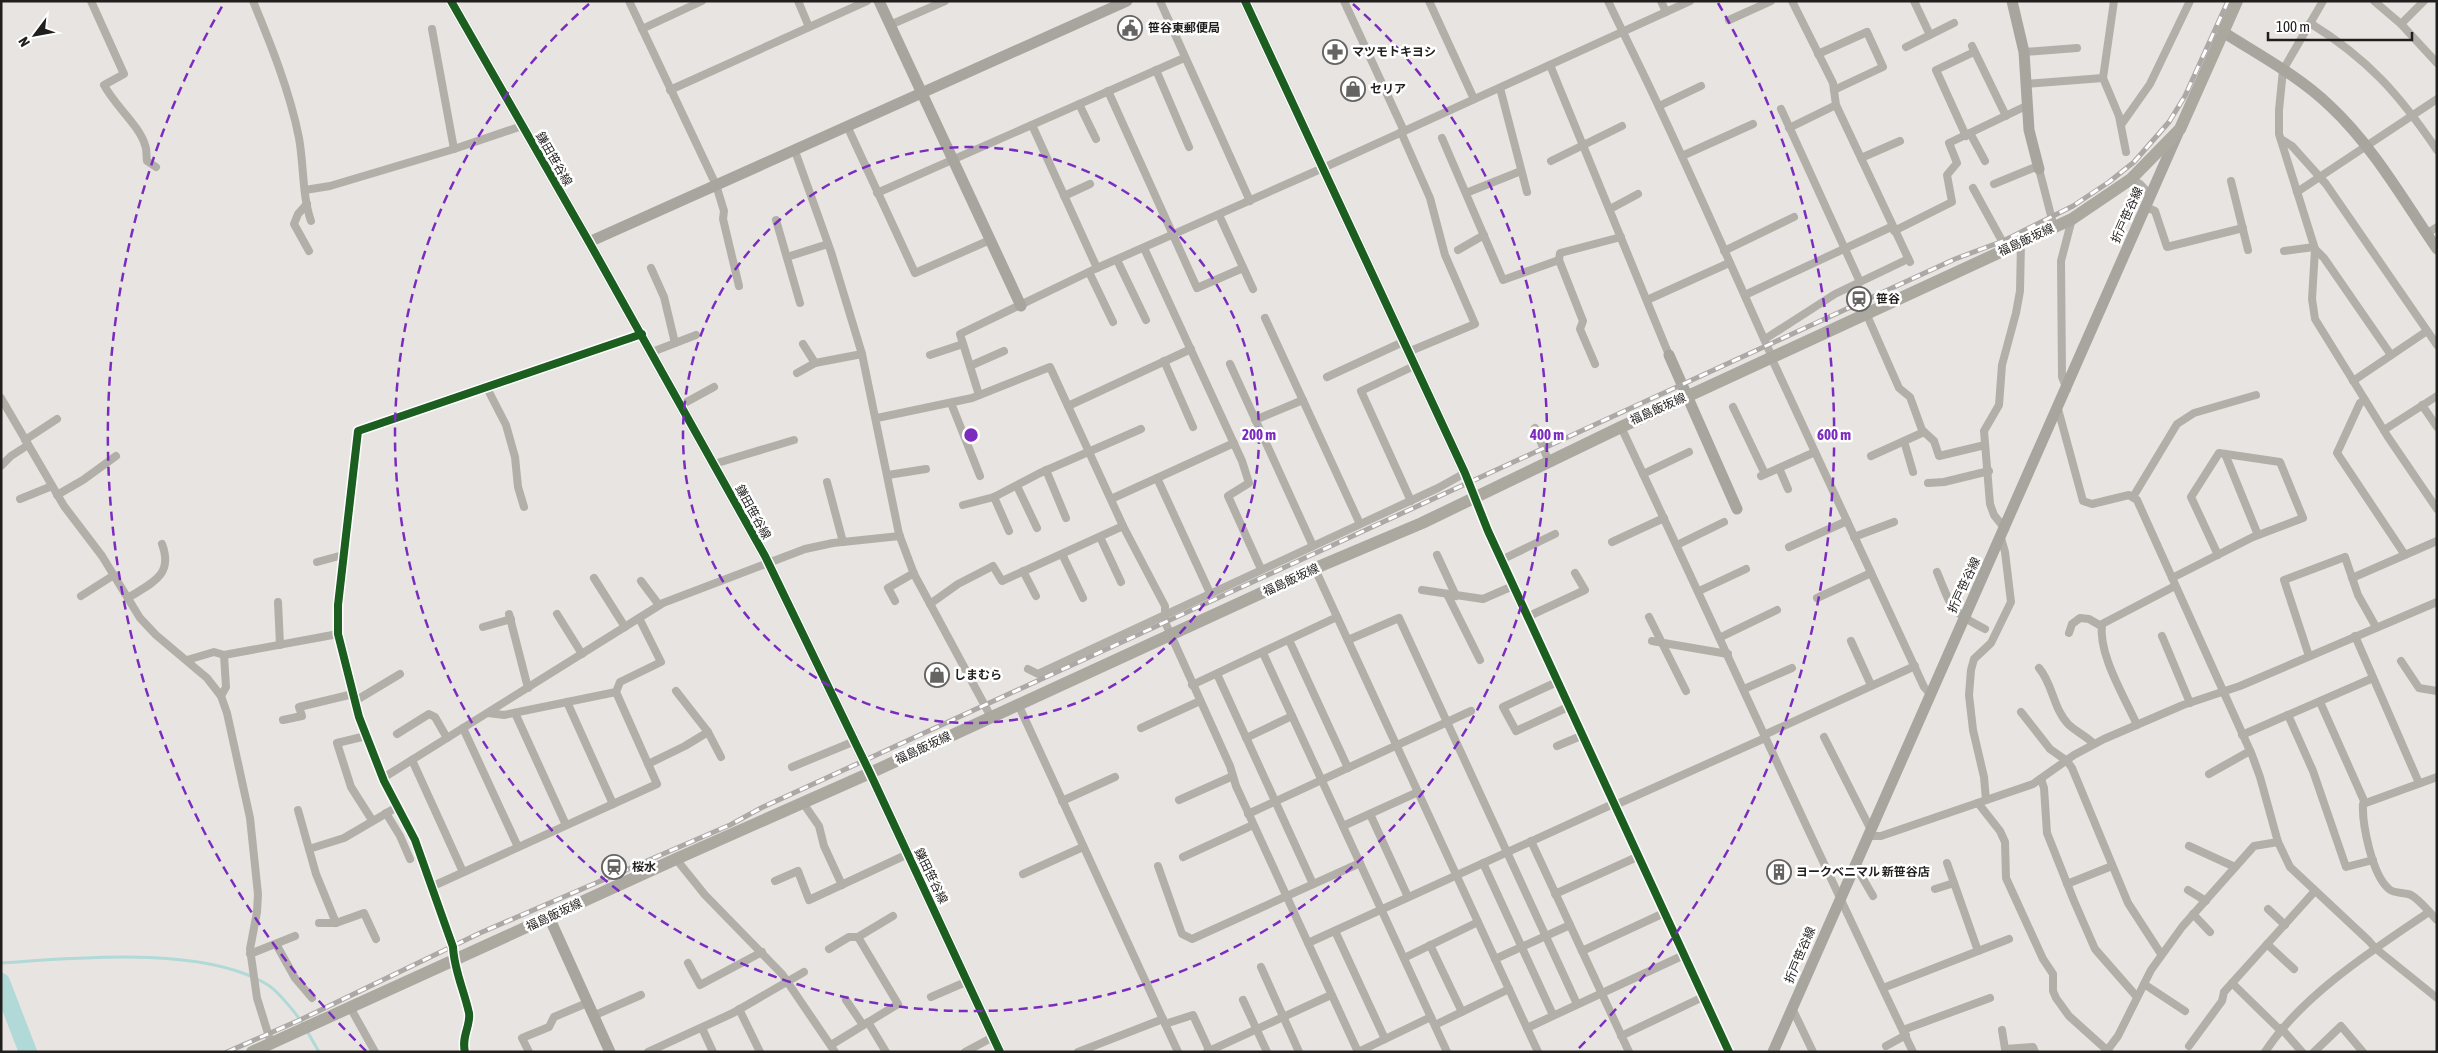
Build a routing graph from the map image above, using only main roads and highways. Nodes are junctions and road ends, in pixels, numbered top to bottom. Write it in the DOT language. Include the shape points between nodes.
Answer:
graph roads {
  1 [pos="2237,1"];
  2 [pos="252,1052"];
  1 -- 2 [label="main road, 福島飯坂線" via="2180,129 2131,178 2072,219 1621,427 1422,523"];
}
